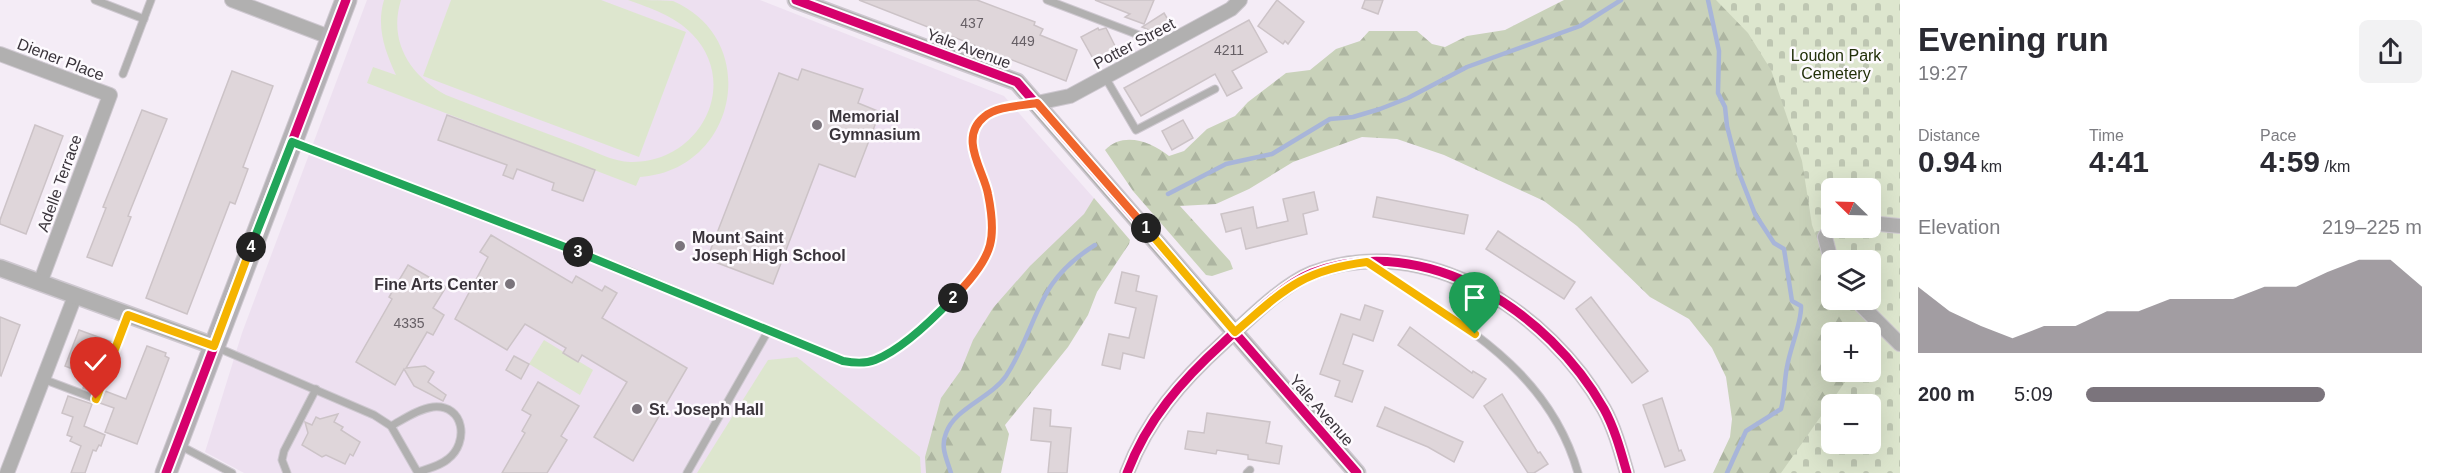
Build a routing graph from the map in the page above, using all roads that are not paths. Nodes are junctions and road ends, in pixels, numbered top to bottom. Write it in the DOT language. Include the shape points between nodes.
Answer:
graph roads {
  1 [pos="95,0"];
  2 [pos="151,0"];
  3 [pos="346,0"];
  4 [pos="796,0"];
  5 [pos="1047,0"];
  6 [pos="1240,0"];
  7 [pos="236,1"];
  8 [pos="144,19"];
  9 [pos="332,38"];
  10 [pos="1165,45"];
  11 [pos="0,54"];
  12 [pos="123,74"];
  13 [pos="1105,77"];
  14 [pos="1215,89"];
  15 [pos="110,95"];
  16 [pos="1037,103"];
  17 [pos="292,142"];
  18 [pos="1881,224"];
  19 [pos="1900,226"];
  20 [pos="1367,262"];
  21 [pos="0,268"];
  22 [pos="40,283"];
  23 [pos="75,296"];
  24 [pos="1866,310"];
  25 [pos="128,315"];
  26 [pos="768,331"];
  27 [pos="1235,332"];
  28 [pos="1900,344"];
  29 [pos="214,346"];
  30 [pos="43,379"];
  31 [pos="316,388"];
  32 [pos="391,426"];
  33 [pos="177,444"];
  34 [pos="7,473"];
  35 [pos="166,473"];
  36 [pos="232,473"];
  37 [pos="287,473"];
  38 [pos="418,473"];
  39 [pos="687,473"];
  40 [pos="1127,473"];
  41 [pos="1357,473"];
  42 [pos="1578,473"];
  43 [pos="1627,473"];
  1 -- 8 [label="lane"];
  2 -- 8 [label="lane"];
  3 -- 9 [label="main road"];
  4 -- 16 [label="street, Yale Avenue" via="1017,82"];
  5 -- 10 [label="lane"];
  6 -- 10 [label="street, Potter Street" via="1232,9"];
  7 -- 9 [label="street"];
  8 -- 12 [label="lane"];
  9 -- 17 [label="main road"];
  10 -- 13 [label="street, Potter Street"];
  11 -- 15 [label="street, Diener Place"];
  13 -- 14 [label="lane" via="1136,130"];
  13 -- 16 [label="street, Potter Street" via="1070,96"];
  15 -- 22 [label="street, Adelle Terrace"];
  16 -- 26 [label="lane" via="1001,109 984,117 976,128 974,156 988,193 990,245 963,287 894,350 875,361 843,361"];
  16 -- 27 [label="street, Yale Avenue"];
  17 -- 26 [label="lane" via="618,267"];
  17 -- 29 [label="main road"];
  18 -- 19 [label="street"];
  20 -- 27 [label="street" via="1333,266 1309,275"];
  20 -- 42 [label="lane" via="1495,347 1523,374 1561,429"];
  20 -- 43 [label="street" via="1394,262 1455,278 1484,290 1541,329 1584,378 1605,411"];
  21 -- 22 [label="street"];
  22 -- 23 [label="street"];
  23 -- 25 [label="street"];
  23 -- 30 [label="street"];
  24 -- 28 [label="street"];
  25 -- 29 [label="street"];
  25 -- 30 [label="lane" via="96,399"];
  26 -- 39 [label="lane"];
  27 -- 40 [label="street" via="1191,372 1164,404"];
  27 -- 41 [label="street, Yale Avenue"];
  29 -- 31 [label="lane"];
  29 -- 33 [label="main road"];
  30 -- 34 [label="street"];
  31 -- 32 [label="lane"];
  31 -- 37 [label="lane" via="284,451 282,460"];
  32 -- 38 [label="lane"];
  32 -- 38 [label="lane" via="434,407 456,415 462,426 457,450 447,460"];
  33 -- 35 [label="main road"];
  33 -- 36 [label="lane"];
}
